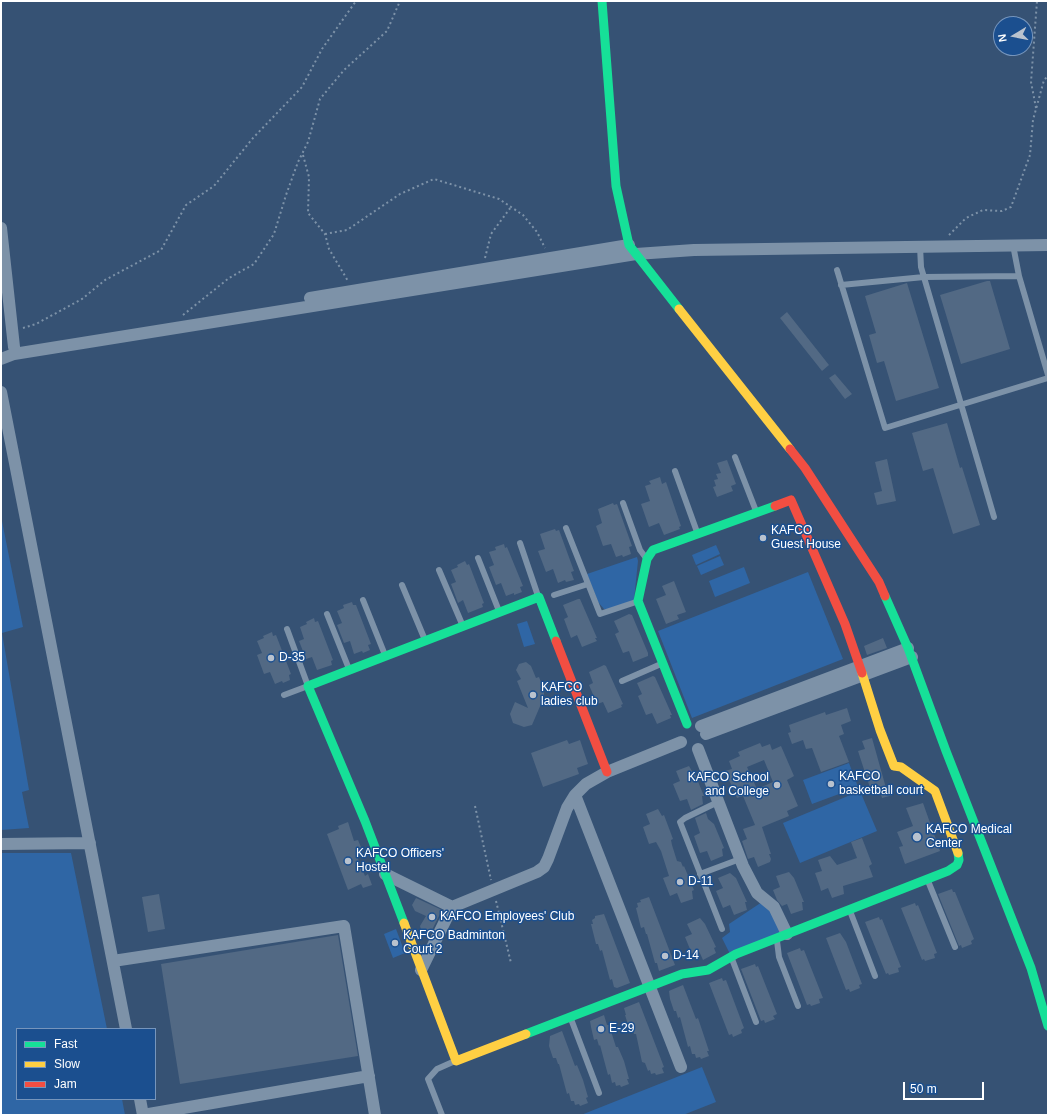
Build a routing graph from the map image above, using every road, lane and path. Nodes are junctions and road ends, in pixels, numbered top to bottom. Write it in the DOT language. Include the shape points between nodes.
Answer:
graph roads {
  1 [pos="356,1"];
  2 [pos="400,1"];
  3 [pos="602,1"];
  4 [pos="1037,1"];
  5 [pos="1048,76"];
  6 [pos="1036,110"];
  7 [pos="302,154"];
  8 [pos="511,207"];
  9 [pos="1,228"];
  10 [pos="325,234"];
  11 [pos="1048,244"];
  12 [pos="1013,245"];
  13 [pos="920,246"];
  14 [pos="941,246"];
  15 [pos="632,250"];
  16 [pos="551,258"];
  17 [pos="837,270"];
  18 [pos="472,271"];
  19 [pos="1019,276"];
  20 [pos="924,277"];
  21 [pos="841,285"];
  22 [pos="354,291"];
  23 [pos="176,321"];
  24 [pos="12,332"];
  25 [pos="14,347"];
  26 [pos="1,350"];
  27 [pos="1,359"];
  28 [pos="1048,375"];
  29 [pos="1048,378"];
  30 [pos="1,392"];
  31 [pos="961,405"];
  32 [pos="735,457"];
  33 [pos="675,471"];
  34 [pos="623,503"];
  35 [pos="756,511"];
  36 [pos="994,517"];
  37 [pos="566,528"];
  38 [pos="698,533"];
  39 [pos="520,543"];
  40 [pos="478,558"];
  41 [pos="647,559"];
  42 [pos="439,570"];
  43 [pos="588,584"];
  44 [pos="402,585"];
  45 [pos="554,595"];
  46 [pos="539,597"];
  47 [pos="363,600"];
  48 [pos="638,601"];
  49 [pos="500,613"];
  50 [pos="327,614"];
  51 [pos="463,627"];
  52 [pos="287,629"];
  53 [pos="425,641"];
  54 [pos="910,652"];
  55 [pos="385,657"];
  56 [pos="663,663"];
  57 [pos="350,670"];
  58 [pos="862,670"];
  59 [pos="622,681"];
  60 [pos="308,686"];
  61 [pos="284,695"];
  62 [pos="688,724"];
  63 [pos="704,730"];
  64 [pos="681,742"];
  65 [pos="698,749"];
  66 [pos="607,772"];
  67 [pos="574,795"];
  68 [pos="718,802"];
  69 [pos="475,806"];
  70 [pos="1,844"];
  71 [pos="90,844"];
  72 [pos="740,859"];
  73 [pos="385,874"];
  74 [pos="700,874"];
  75 [pos="928,879"];
  76 [pos="493,890"];
  77 [pos="452,907"];
  78 [pos="849,910"];
  79 [pos="722,928"];
  80 [pos="782,936"];
  81 [pos="955,946"];
  82 [pos="731,957"];
  83 [pos="113,961"];
  84 [pos="511,963"];
  85 [pos="421,970"];
  86 [pos="875,976"];
  87 [pos="650,987"];
  88 [pos="798,1006"];
  89 [pos="1047,1010"];
  90 [pos="570,1018"];
  91 [pos="756,1022"];
  92 [pos="1048,1026"];
  93 [pos="126,1028"];
  94 [pos="456,1061"];
  95 [pos="681,1067"];
  96 [pos="369,1076"];
  97 [pos="599,1093"];
  98 [pos="140,1100"];
  99 [pos="143,1115"];
  100 [pos="375,1115"];
  101 [pos="442,1115"];
  1 -- 24 [label="path" via="322,49 302,87 253,138 214,186 186,205 161,250 105,280 82,299 36,324"];
  2 -- 7 [label="path" via="387,31 344,70 320,99"];
  3 -- 15 [label="street" via="616,186"];
  4 -- 6 [label="path" via="1031,82"];
  5 -- 6 [label="path" via="1044,80"];
  6 -- 14 [label="path" via="1030,155 1011,207 1002,211 983,210 966,218"];
  7 -- 10 [label="path" via="309,177 308,213"];
  7 -- 23 [label="path" via="274,234 254,264 229,278"];
  8 -- 10 [label="path" via="499,199 434,179 400,194 347,230"];
  8 -- 16 [label="path" via="523,215 537,232"];
  8 -- 18 [label="path" via="491,234 486,257"];
  9 -- 24 [label="street"];
  10 -- 22 [label="path" via="329,249"];
  11 -- 12 [label="street"];
  12 -- 14 [label="street"];
  12 -- 19 [label="lane"];
  13 -- 14 [label="street"];
  13 -- 15 [label="street"];
  13 -- 20 [label="lane"];
  15 -- 16 [label="street"];
  15 -- 27 [label="street" via="22,353"];
  15 -- 54 [label="street" via="805,468 879,582"];
  16 -- 18 [label="street"];
  17 -- 21 [label="lane"];
  18 -- 22 [label="street"];
  19 -- 20 [label="lane"];
  19 -- 28 [label="lane"];
  20 -- 21 [label="lane"];
  20 -- 31 [label="lane"];
  21 -- 31 [label="lane" via="885,428"];
  22 -- 23 [label="street"];
  23 -- 25 [label="street"];
  24 -- 25 [label="street"];
  25 -- 26 [label="street"];
  29 -- 31 [label="lane"];
  30 -- 71 [label="street"];
  31 -- 36 [label="lane"];
  32 -- 35 [label="lane"];
  33 -- 38 [label="lane"];
  34 -- 41 [label="lane" via="640,550"];
  35 -- 38 [label="street"];
  35 -- 58 [label="street" via="791,500 833,595"];
  37 -- 43 [label="lane"];
  38 -- 41 [label="street" via="653,550"];
  39 -- 46 [label="lane"];
  40 -- 49 [label="lane"];
  41 -- 48 [label="street"];
  42 -- 51 [label="lane"];
  43 -- 45 [label="lane"];
  43 -- 48 [label="lane" via="600,614"];
  44 -- 53 [label="lane"];
  46 -- 49 [label="street"];
  46 -- 66 [label="street"];
  47 -- 55 [label="lane"];
  48 -- 56 [label="street"];
  49 -- 51 [label="street"];
  50 -- 57 [label="lane"];
  51 -- 53 [label="street"];
  52 -- 60 [label="lane"];
  53 -- 55 [label="street"];
  54 -- 58 [label="street"];
  54 -- 89 [label="street"];
  55 -- 57 [label="street"];
  56 -- 59 [label="lane"];
  56 -- 62 [label="street"];
  57 -- 60 [label="street"];
  58 -- 63 [label="street"];
  58 -- 75 [label="street" via="894,766 901,767 935,791 958,850 959,860 954,868"];
  60 -- 61 [label="lane"];
  60 -- 73 [label="street"];
  62 -- 63 [label="street" via="697,723"];
  62 -- 64 [label="street" via="680,734"];
  63 -- 65 [label="street" via="705,743"];
  64 -- 65 [label="street" via="688,749"];
  64 -- 66 [label="street"];
  65 -- 68 [label="street"];
  66 -- 67 [label="street" via="586,784"];
  67 -- 76 [label="street" via="544,868"];
  67 -- 87 [label="street"];
  68 -- 72 [label="street"];
  68 -- 74 [label="lane" via="680,822"];
  69 -- 76 [label="path"];
  70 -- 71 [label="street"];
  71 -- 83 [label="street"];
  72 -- 74 [label="lane"];
  72 -- 80 [label="street" via="757,893 774,907"];
  73 -- 77 [label="street"];
  73 -- 85 [label="street"];
  74 -- 79 [label="lane"];
  75 -- 78 [label="street"];
  75 -- 81 [label="lane"];
  76 -- 77 [label="street"];
  76 -- 84 [label="path"];
  77 -- 85 [label="street"];
  78 -- 80 [label="street"];
  78 -- 86 [label="lane"];
  80 -- 82 [label="street"];
  80 -- 88 [label="lane" via="779,957"];
  82 -- 87 [label="street" via="708,970 682,974"];
  82 -- 91 [label="lane"];
  83 -- 93 [label="street"];
  83 -- 96 [label="street" via="344,926"];
  85 -- 94 [label="street"];
  87 -- 90 [label="street"];
  87 -- 95 [label="street"];
  89 -- 92 [label="street"];
  90 -- 94 [label="street"];
  90 -- 97 [label="lane"];
  94 -- 101 [label="lane" via="436,1069 428,1079"];
  96 -- 99 [label="street"];
  96 -- 100 [label="street"];
  98 -- 99 [label="street"];
}
